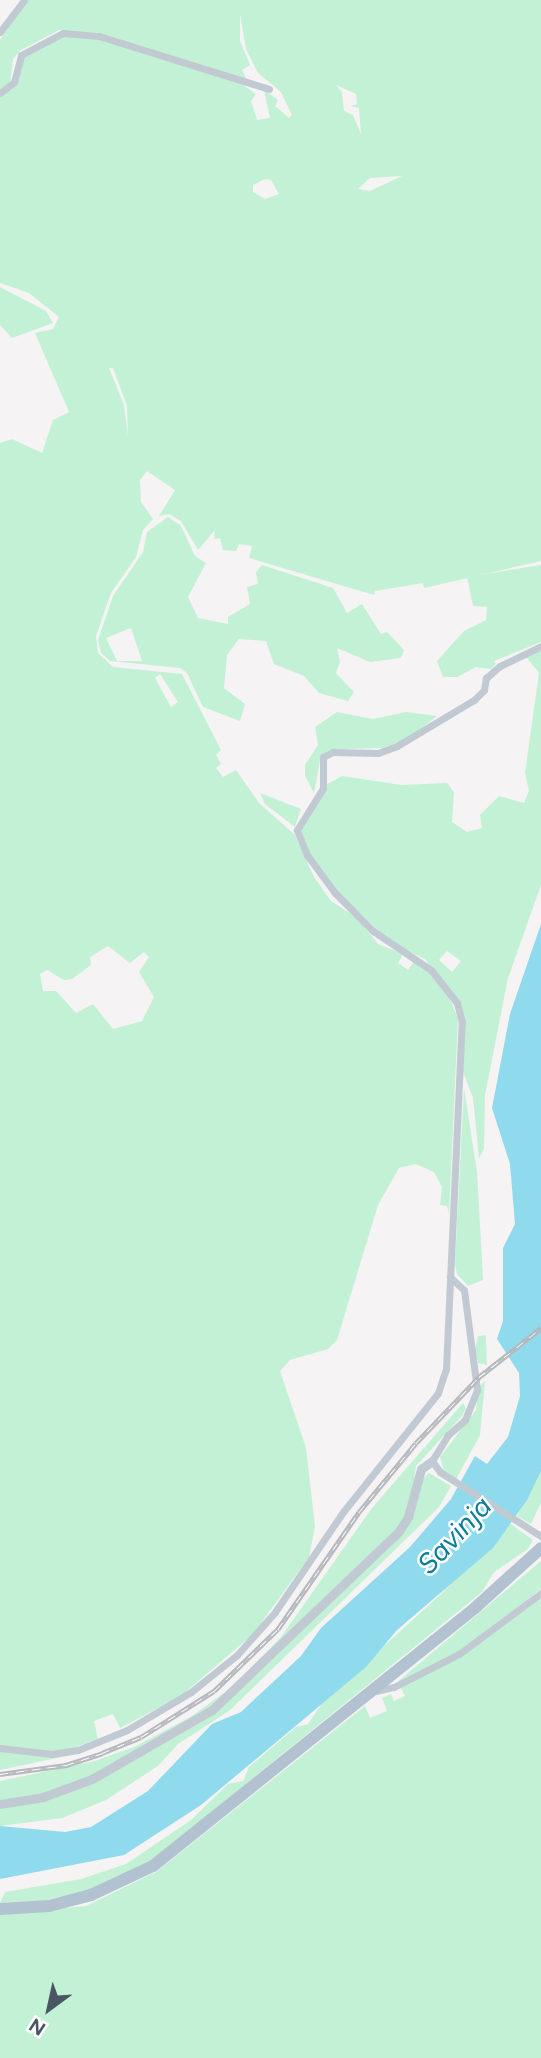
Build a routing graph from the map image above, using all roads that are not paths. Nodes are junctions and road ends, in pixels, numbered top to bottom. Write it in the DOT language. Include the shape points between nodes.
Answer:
graph roads {
  1 [pos="24,0"];
  2 [pos="0,32"];
  3 [pos="269,89"];
  4 [pos="0,93"];
  5 [pos="541,646"];
  6 [pos="450,1277"];
  7 [pos="432,1461"];
  8 [pos="541,1536"];
  9 [pos="541,1548"];
  10 [pos="541,1593"];
  11 [pos="372,1692"];
  12 [pos="0,1748"];
  13 [pos="0,1804"];
  14 [pos="0,1909"];
  1 -- 2 [label="street"];
  3 -- 4 [label="street" via="99,36 64,33 21,55 14,82"];
  5 -- 6 [label="street" via="500,666 474,699 397,746 377,753 333,752 323,757 323,788 297,830 307,855 335,893 373,931 431,971 457,1003 462,1022"];
  6 -- 7 [label="street" via="466,1298 477,1390 465,1420 448,1435"];
  6 -- 12 [label="street" via="446,1369 438,1393 343,1512 283,1602 237,1655 159,1712 78,1750 52,1754"];
  7 -- 8 [label="street" via="450,1478"];
  7 -- 13 [label="street" via="423,1466 408,1517 399,1531 212,1710 92,1779 43,1797"];
  9 -- 11 [label="main road"];
  10 -- 11 [label="street" via="460,1654 394,1687"];
  11 -- 14 [label="main road" via="153,1866 92,1895 49,1906"];
}
